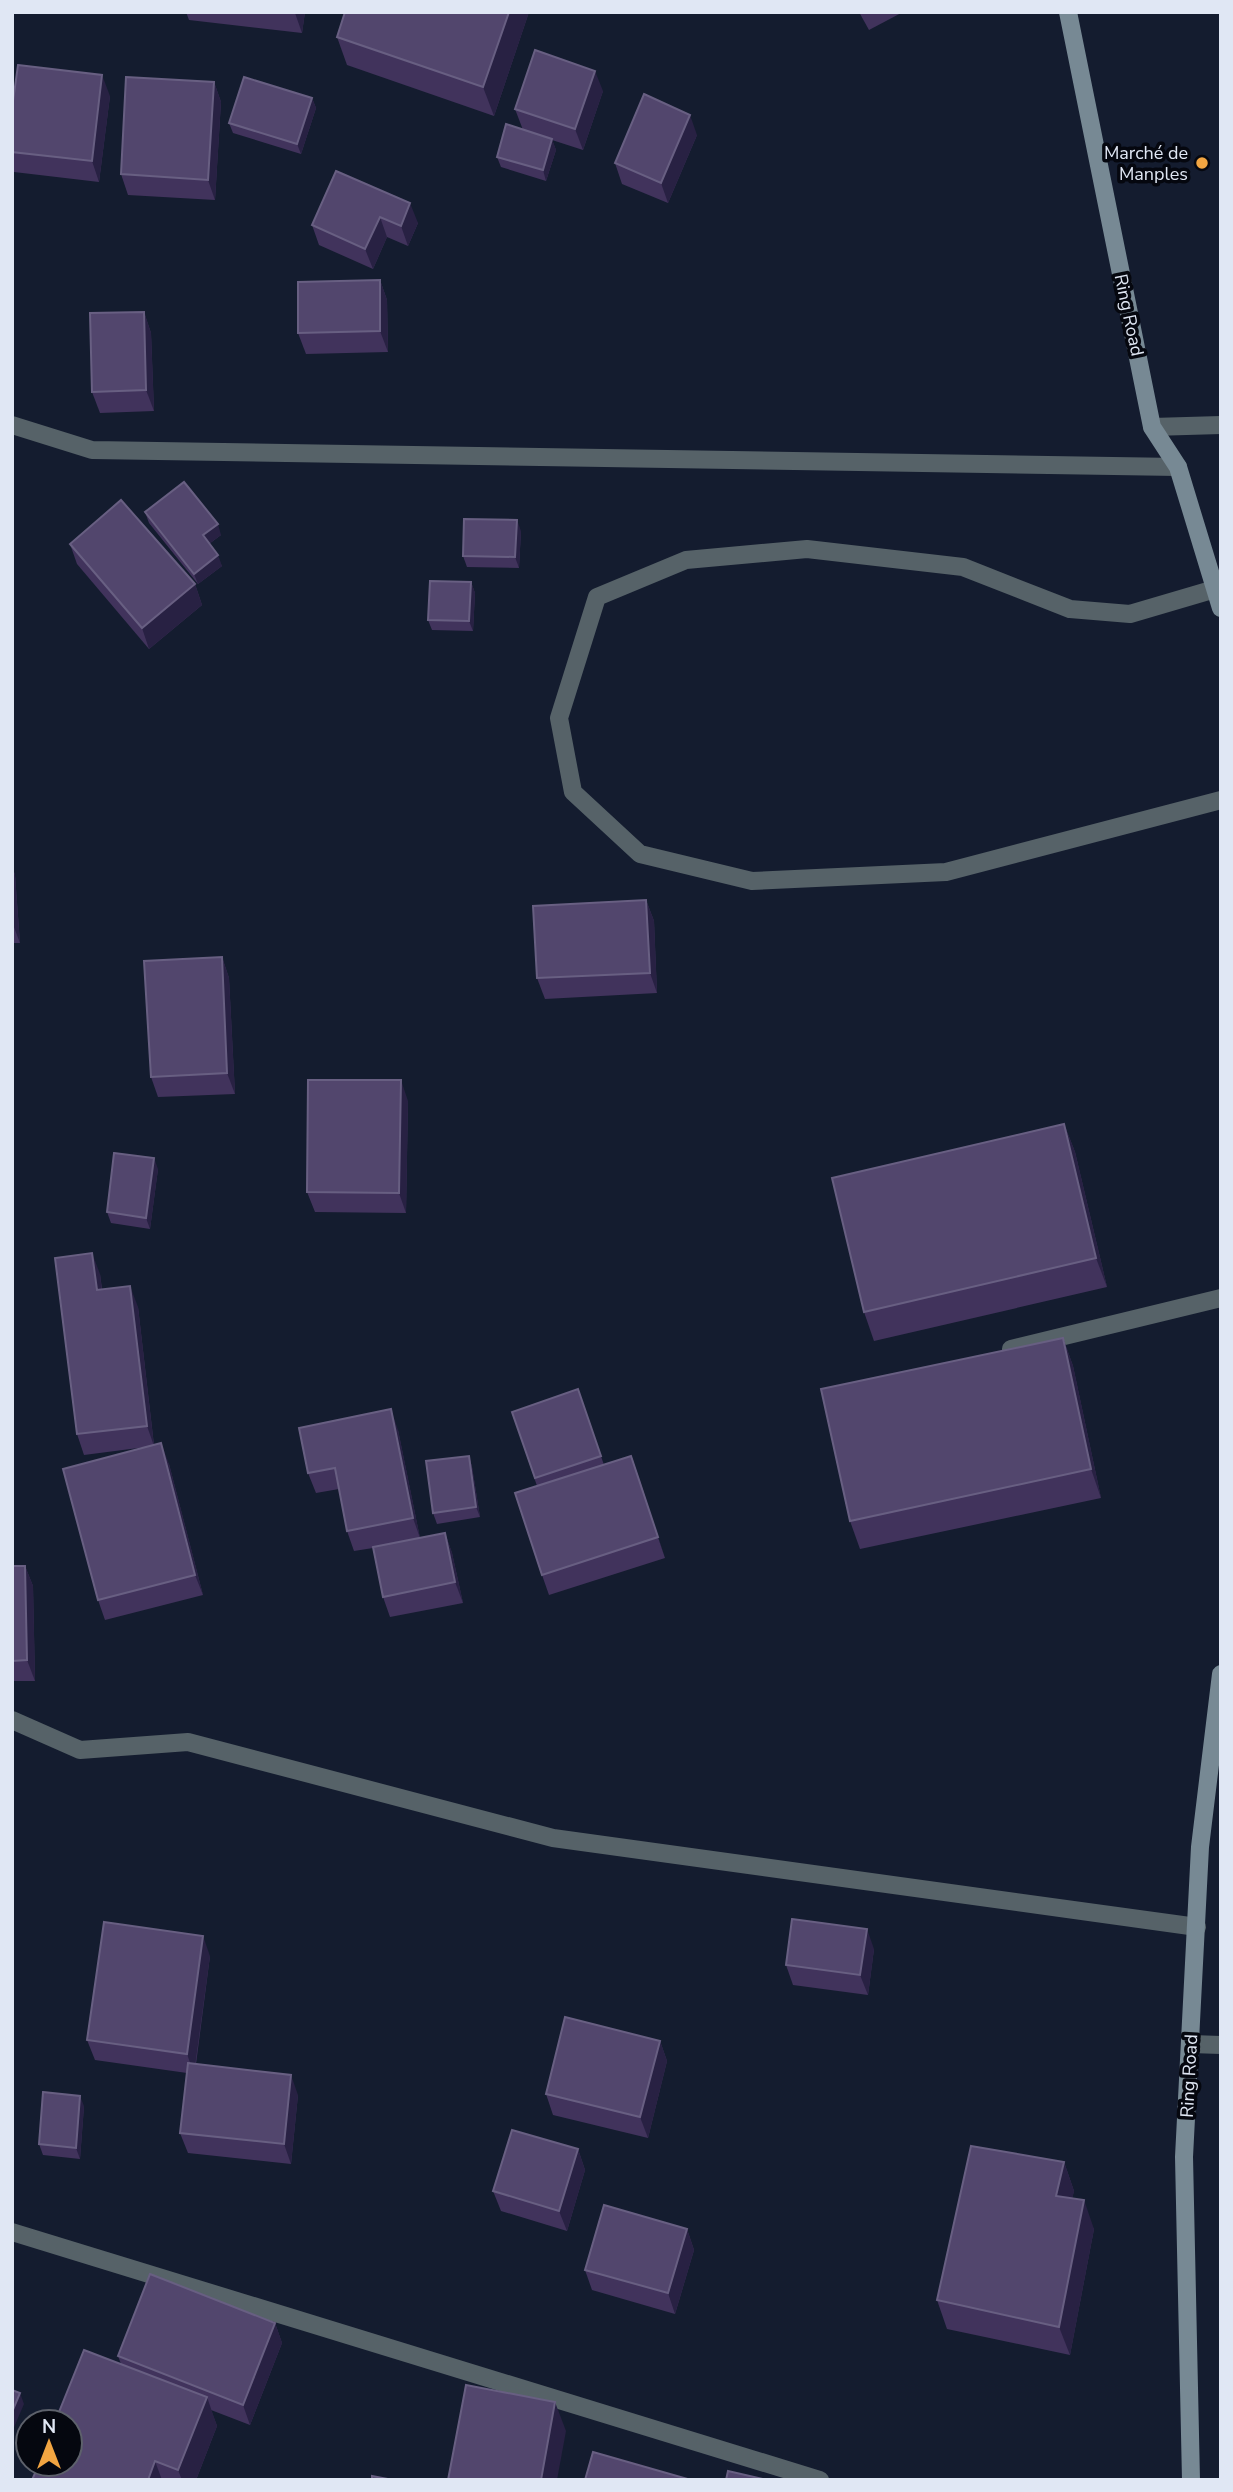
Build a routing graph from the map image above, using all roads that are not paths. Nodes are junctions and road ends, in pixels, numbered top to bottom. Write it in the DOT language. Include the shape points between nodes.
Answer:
graph roads {
  1 [pos="1068,12"];
  2 [pos="12,425"];
  3 [pos="1221,425"];
  4 [pos="1152,427"];
  5 [pos="1178,467"];
  6 [pos="1215,589"];
  7 [pos="1221,608"];
  8 [pos="1221,800"];
  9 [pos="1221,1298"];
  10 [pos="993,1354"];
  11 [pos="1221,1674"];
  12 [pos="12,1720"];
  13 [pos="1197,1927"];
  14 [pos="1191,2044"];
  15 [pos="1221,2045"];
  16 [pos="12,2232"];
  17 [pos="820,2480"];
  18 [pos="1191,2480"];
  1 -- 4 [label="main road, Ring Road"];
  2 -- 5 [label="street" via="92,450"];
  3 -- 4 [label="street"];
  4 -- 5 [label="main road, Ring Road"];
  5 -- 6 [label="main road, Ring Road"];
  6 -- 7 [label="main road, Ring Road"];
  6 -- 8 [label="street" via="1130,614 1070,609 963,567 807,549 686,560 597,597 559,718 573,792 640,854 752,881 946,872"];
  9 -- 10 [label="street"];
  11 -- 13 [label="main road, Ring Road" via="1200,1847"];
  12 -- 13 [label="street" via="80,1750 188,1742 552,1838"];
  13 -- 14 [label="main road, Ring Road"];
  14 -- 15 [label="street"];
  14 -- 18 [label="main road, Ring Road" via="1184,2157"];
  16 -- 17 [label="street"];
}
